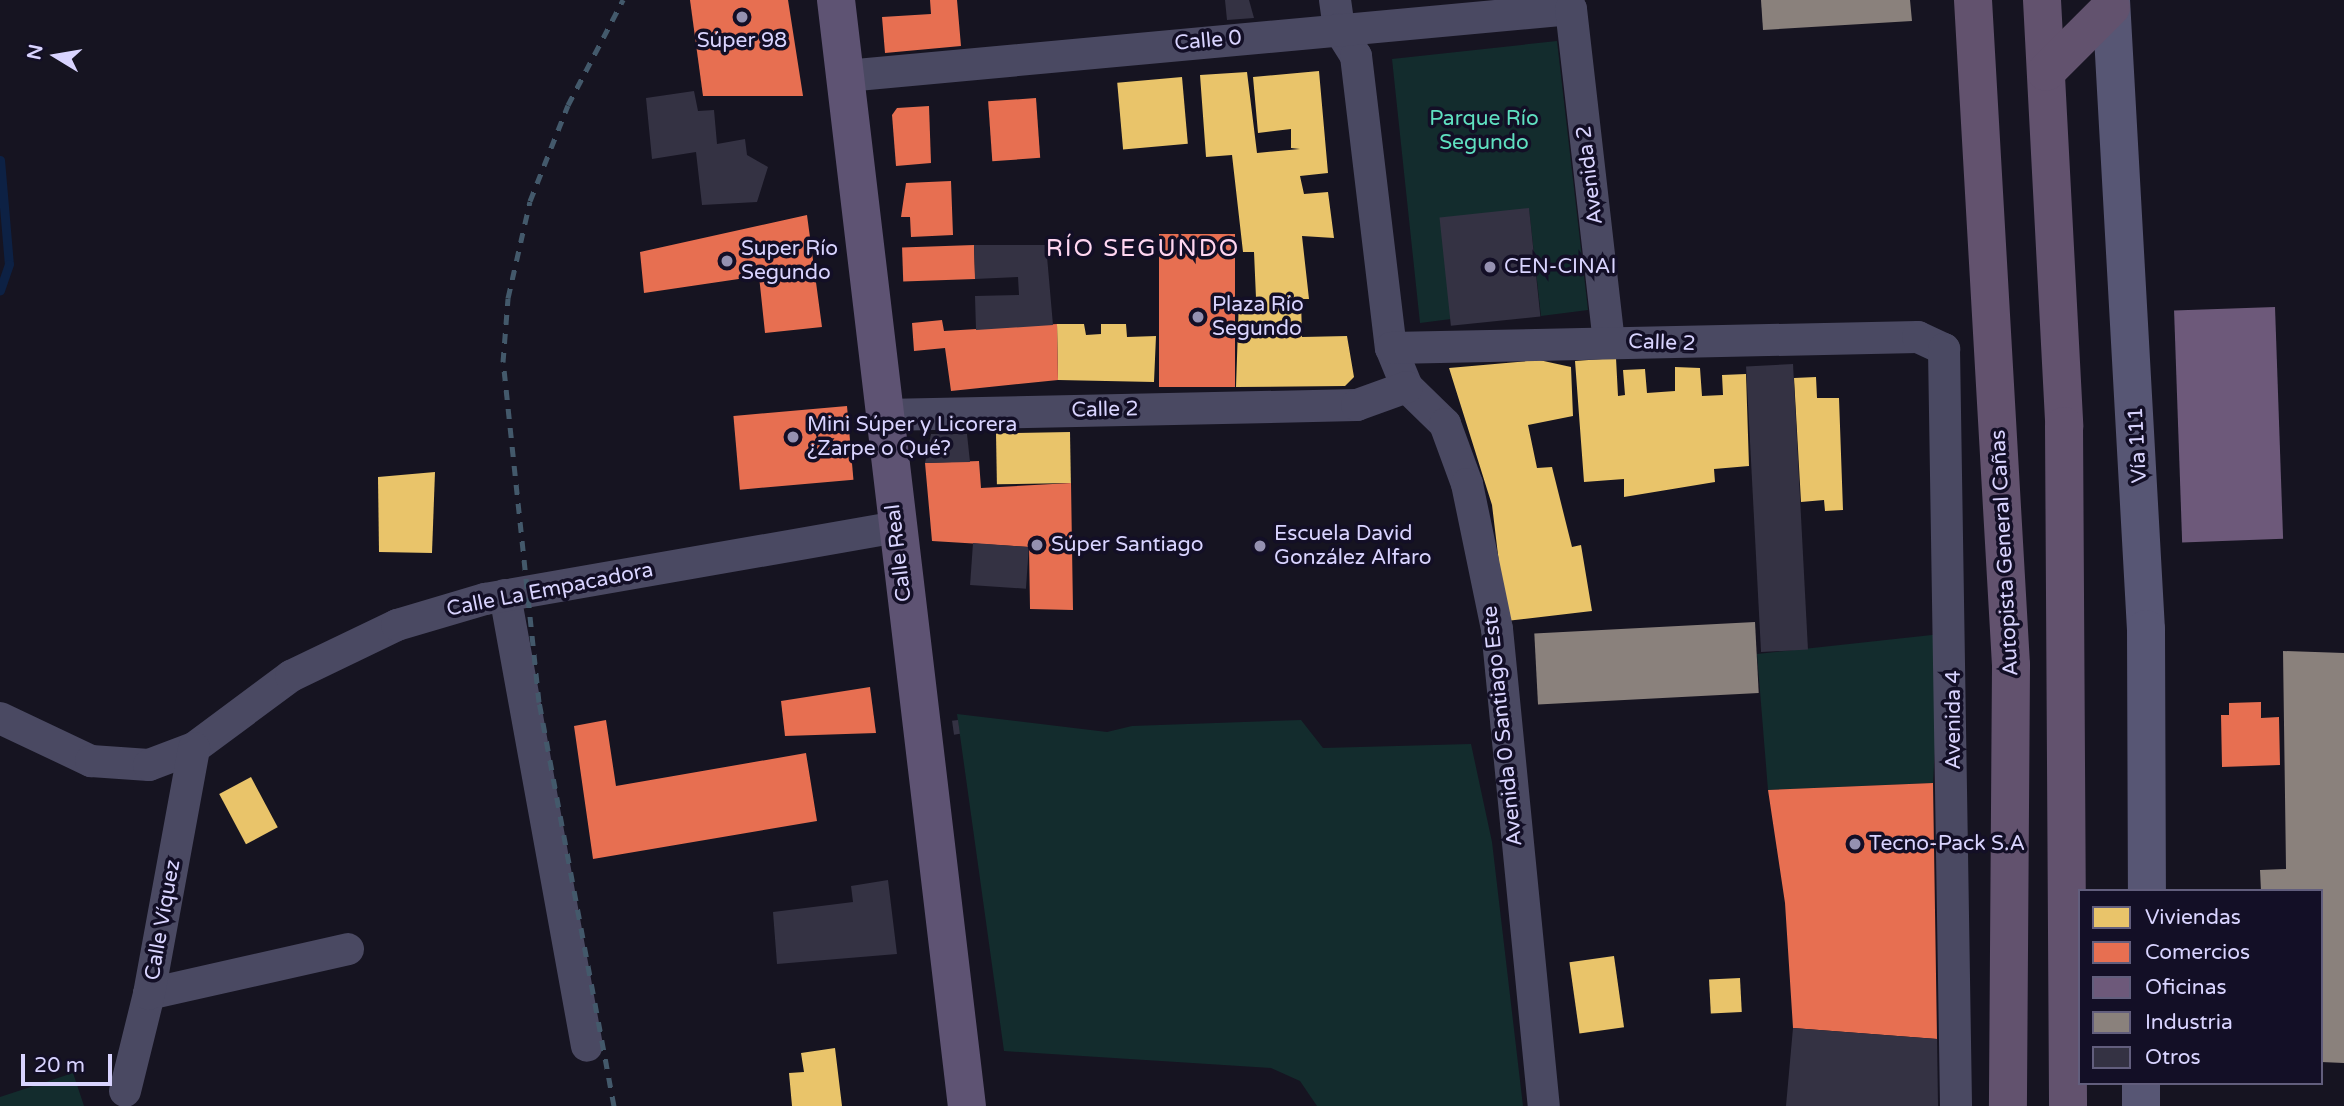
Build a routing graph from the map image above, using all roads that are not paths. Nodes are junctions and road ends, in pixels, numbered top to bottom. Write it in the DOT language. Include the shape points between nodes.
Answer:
graph roads {
  1 [pos="836,0"];
  2 [pos="1973,0"];
  3 [pos="2042,0"];
  4 [pos="2111,3"];
  5 [pos="1571,9"];
  6 [pos="1337,14"];
  7 [pos="2046,72"];
  8 [pos="846,76"];
  9 [pos="1933,340"];
  10 [pos="1609,341"];
  11 [pos="1391,348"];
  12 [pos="1408,387"];
  13 [pos="884,415"];
  14 [pos="896,527"];
  15 [pos="505,595"];
  16 [pos="0,718"];
  17 [pos="194,748"];
  18 [pos="2147,889"];
  19 [pos="348,949"];
  20 [pos="149,995"];
  21 [pos="587,1046"];
  22 [pos="2141,1085"];
  23 [pos="125,1091"];
  24 [pos="967,1106"];
  25 [pos="1544,1106"];
  26 [pos="1956,1106"];
  27 [pos="2008,1106"];
  28 [pos="2068,1106"];
  29 [pos="2140,1106"];
  1 -- 8 [label="main road, Calle Real"];
  2 -- 27 [label="highway, Autopista General Cañas" via="2011,665"];
  3 -- 7 [label="highway"];
  4 -- 7 [label="highway"];
  4 -- 18 [label="main road, Vía 111" via="2146,615"];
  5 -- 6 [label="street, Calle 0"];
  5 -- 10 [label="street, Avenida 2"];
  6 -- 8 [label="street, Calle 0"];
  6 -- 11 [label="street, Avenida 0 Santiago Este" via="1356,57"];
  7 -- 28 [label="highway" via="2064,426"];
  8 -- 13 [label="main road, Calle Real"];
  9 -- 10 [label="street, Calle 2"];
  9 -- 26 [label="street, Avenida 4" via="1944,349 1949,370"];
  10 -- 11 [label="street, Calle 2"];
  11 -- 12 [label="street, Avenida 0 Santiago Este"];
  12 -- 13 [label="street, Calle 2" via="1357,405"];
  12 -- 25 [label="street, Avenida 0 Santiago Este" via="1446,424 1467,484 1497,629"];
  13 -- 14 [label="main road, Calle Real"];
  14 -- 15 [label="street, Calle La Empacadora"];
  14 -- 24 [label="main road, Calle Real"];
  15 -- 17 [label="street, Calle La Empacadora" via="350,643 291,676"];
  15 -- 21 [label="street"];
  16 -- 17 [label="street, Calle La Empacadora" via="47,745 112,766 149,765"];
  17 -- 20 [label="street, Calle Víquez"];
  19 -- 20 [label="street"];
  20 -- 23 [label="street, Calle Víquez"];
  22 -- 29 [label="main road"];
}
